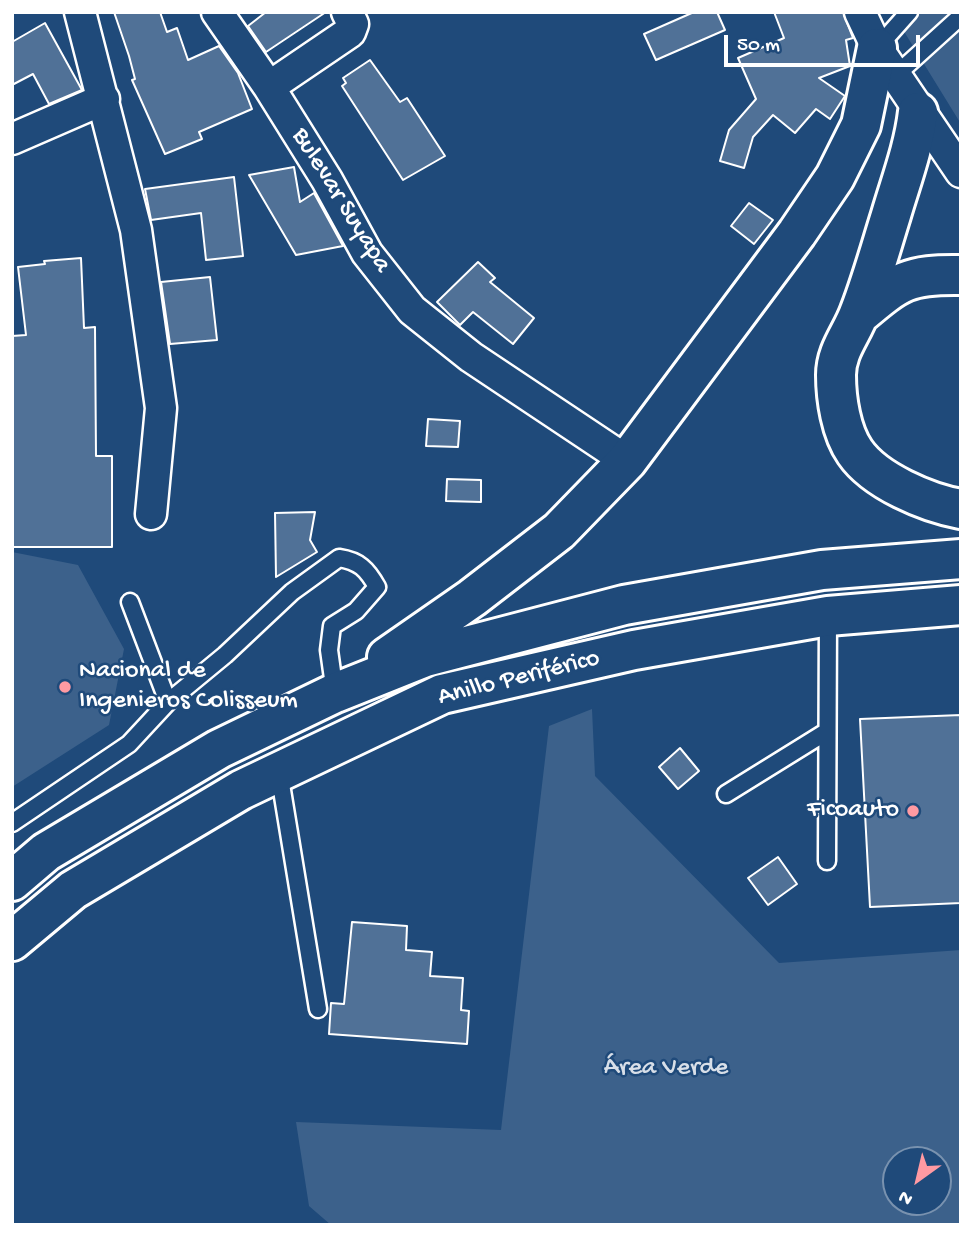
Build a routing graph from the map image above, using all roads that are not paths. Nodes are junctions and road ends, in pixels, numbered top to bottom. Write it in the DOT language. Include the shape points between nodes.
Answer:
graph roads {
  1 [pos="80,12"];
  2 [pos="217,12"];
  3 [pos="347,12"];
  4 [pos="860,12"];
  5 [pos="909,12"];
  6 [pos="961,16"];
  7 [pos="887,61"];
  8 [pos="269,87"];
  9 [pos="104,99"];
  10 [pos="918,112"];
  11 [pos="12,139"];
  12 [pos="961,172"];
  13 [pos="961,275"];
  14 [pos="860,314"];
  15 [pos="627,461"];
  16 [pos="961,509"];
  17 [pos="151,514"];
  18 [pos="961,559"];
  19 [pos="130,602"];
  20 [pos="961,605"];
  21 [pos="828,616"];
  22 [pos="961,629"];
  23 [pos="335,693"];
  24 [pos="168,702"];
  25 [pos="826,732"];
  26 [pos="279,772"];
  27 [pos="726,794"];
  28 [pos="12,823"];
  29 [pos="827,862"];
  30 [pos="12,881"];
  31 [pos="12,941"];
  32 [pos="318,1009"];
  1 -- 9 [label="street"];
  2 -- 8 [label="street, Bulevar Suyapa"];
  3 -- 8 [label="street" via="353,24 349,32"];
  4 -- 7 [label="street"];
  5 -- 7 [label="lane"];
  6 -- 7 [label="lane"];
  7 -- 10 [label="street"];
  7 -- 15 [label="highway" via="835,177"];
  8 -- 15 [label="street, Bulevar Suyapa" via="367,253 412,310 471,357"];
  9 -- 11 [label="street"];
  9 -- 17 [label="street" via="136,230 161,408"];
  10 -- 12 [label="street"];
  10 -- 14 [label="highway" via="911,151"];
  13 -- 14 [label="highway" via="904,279"];
  14 -- 16 [label="highway" via="840,350 836,374 842,422 855,453 893,485"];
  15 -- 23 [label="highway" via="559,531"];
  18 -- 23 [label="highway, Anillo Periférico" via="822,570 624,605 425,657"];
  19 -- 24 [label="lane"];
  20 -- 21 [label="highway, Anillo Periférico"];
  21 -- 22 [label="highway"];
  21 -- 25 [label="lane"];
  21 -- 26 [label="highway, Anillo Periférico" via="634,650 442,694"];
  23 -- 24 [label="lane" via="329,650 332,626 356,611 377,587 369,572 355,561 339,558 292,592"];
  23 -- 30 [label="highway, Anillo Periférico" via="219,749 46,852"];
  24 -- 28 [label="lane" via="129,744"];
  25 -- 27 [label="lane"];
  25 -- 29 [label="lane"];
  26 -- 31 [label="highway, Anillo Periférico" via="73,890"];
  26 -- 32 [label="lane"];
}
